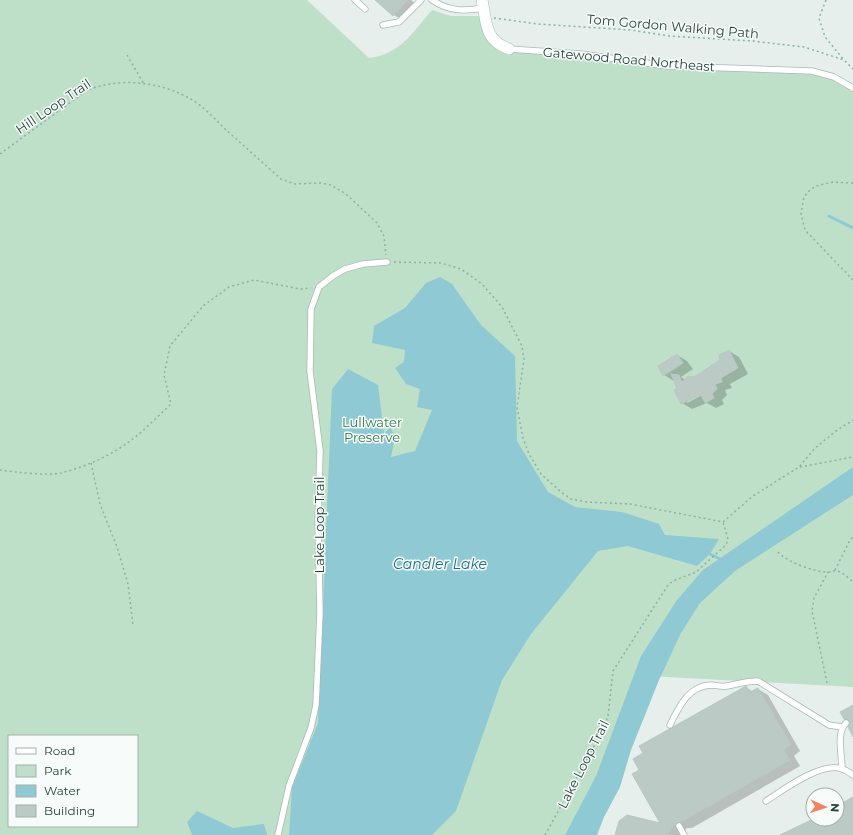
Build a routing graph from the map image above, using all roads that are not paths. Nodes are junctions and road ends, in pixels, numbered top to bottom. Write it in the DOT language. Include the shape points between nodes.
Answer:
graph roads {
  1 [pos="355,0"];
  2 [pos="421,0"];
  3 [pos="432,0"];
  4 [pos="484,8"];
  5 [pos="365,9"];
  6 [pos="383,25"];
  7 [pos="509,49"];
  8 [pos="853,88"];
  9 [pos="387,262"];
  10 [pos="670,725"];
  11 [pos="842,768"];
  12 [pos="853,775"];
  13 [pos="766,801"];
  14 [pos="679,826"];
  15 [pos="278,835"];
  16 [pos="684,835"];
  1 -- 5 [label="lane"];
  2 -- 6 [label="lane" via="399,22"];
  3 -- 4 [label="lane" via="451,10"];
  4 -- 7 [label="street, Gatewood Road Northeast" via="487,31 491,38 498,45"];
  7 -- 8 [label="lane, Gatewood Road Northeast" via="581,54 651,64 812,71 834,77"];
  9 -- 15 [label="lane, Lake Loop Trail" via="345,269 319,287 311,309 310,371 320,450 320,612 316,705 311,728 289,786"];
  10 -- 11 [label="lane" via="684,698 696,689 710,685 725,686 758,681 829,725 844,725 839,734"];
  11 -- 12 [label="lane"];
  11 -- 13 [label="lane" via="822,769"];
  14 -- 16 [label="lane"];
}
